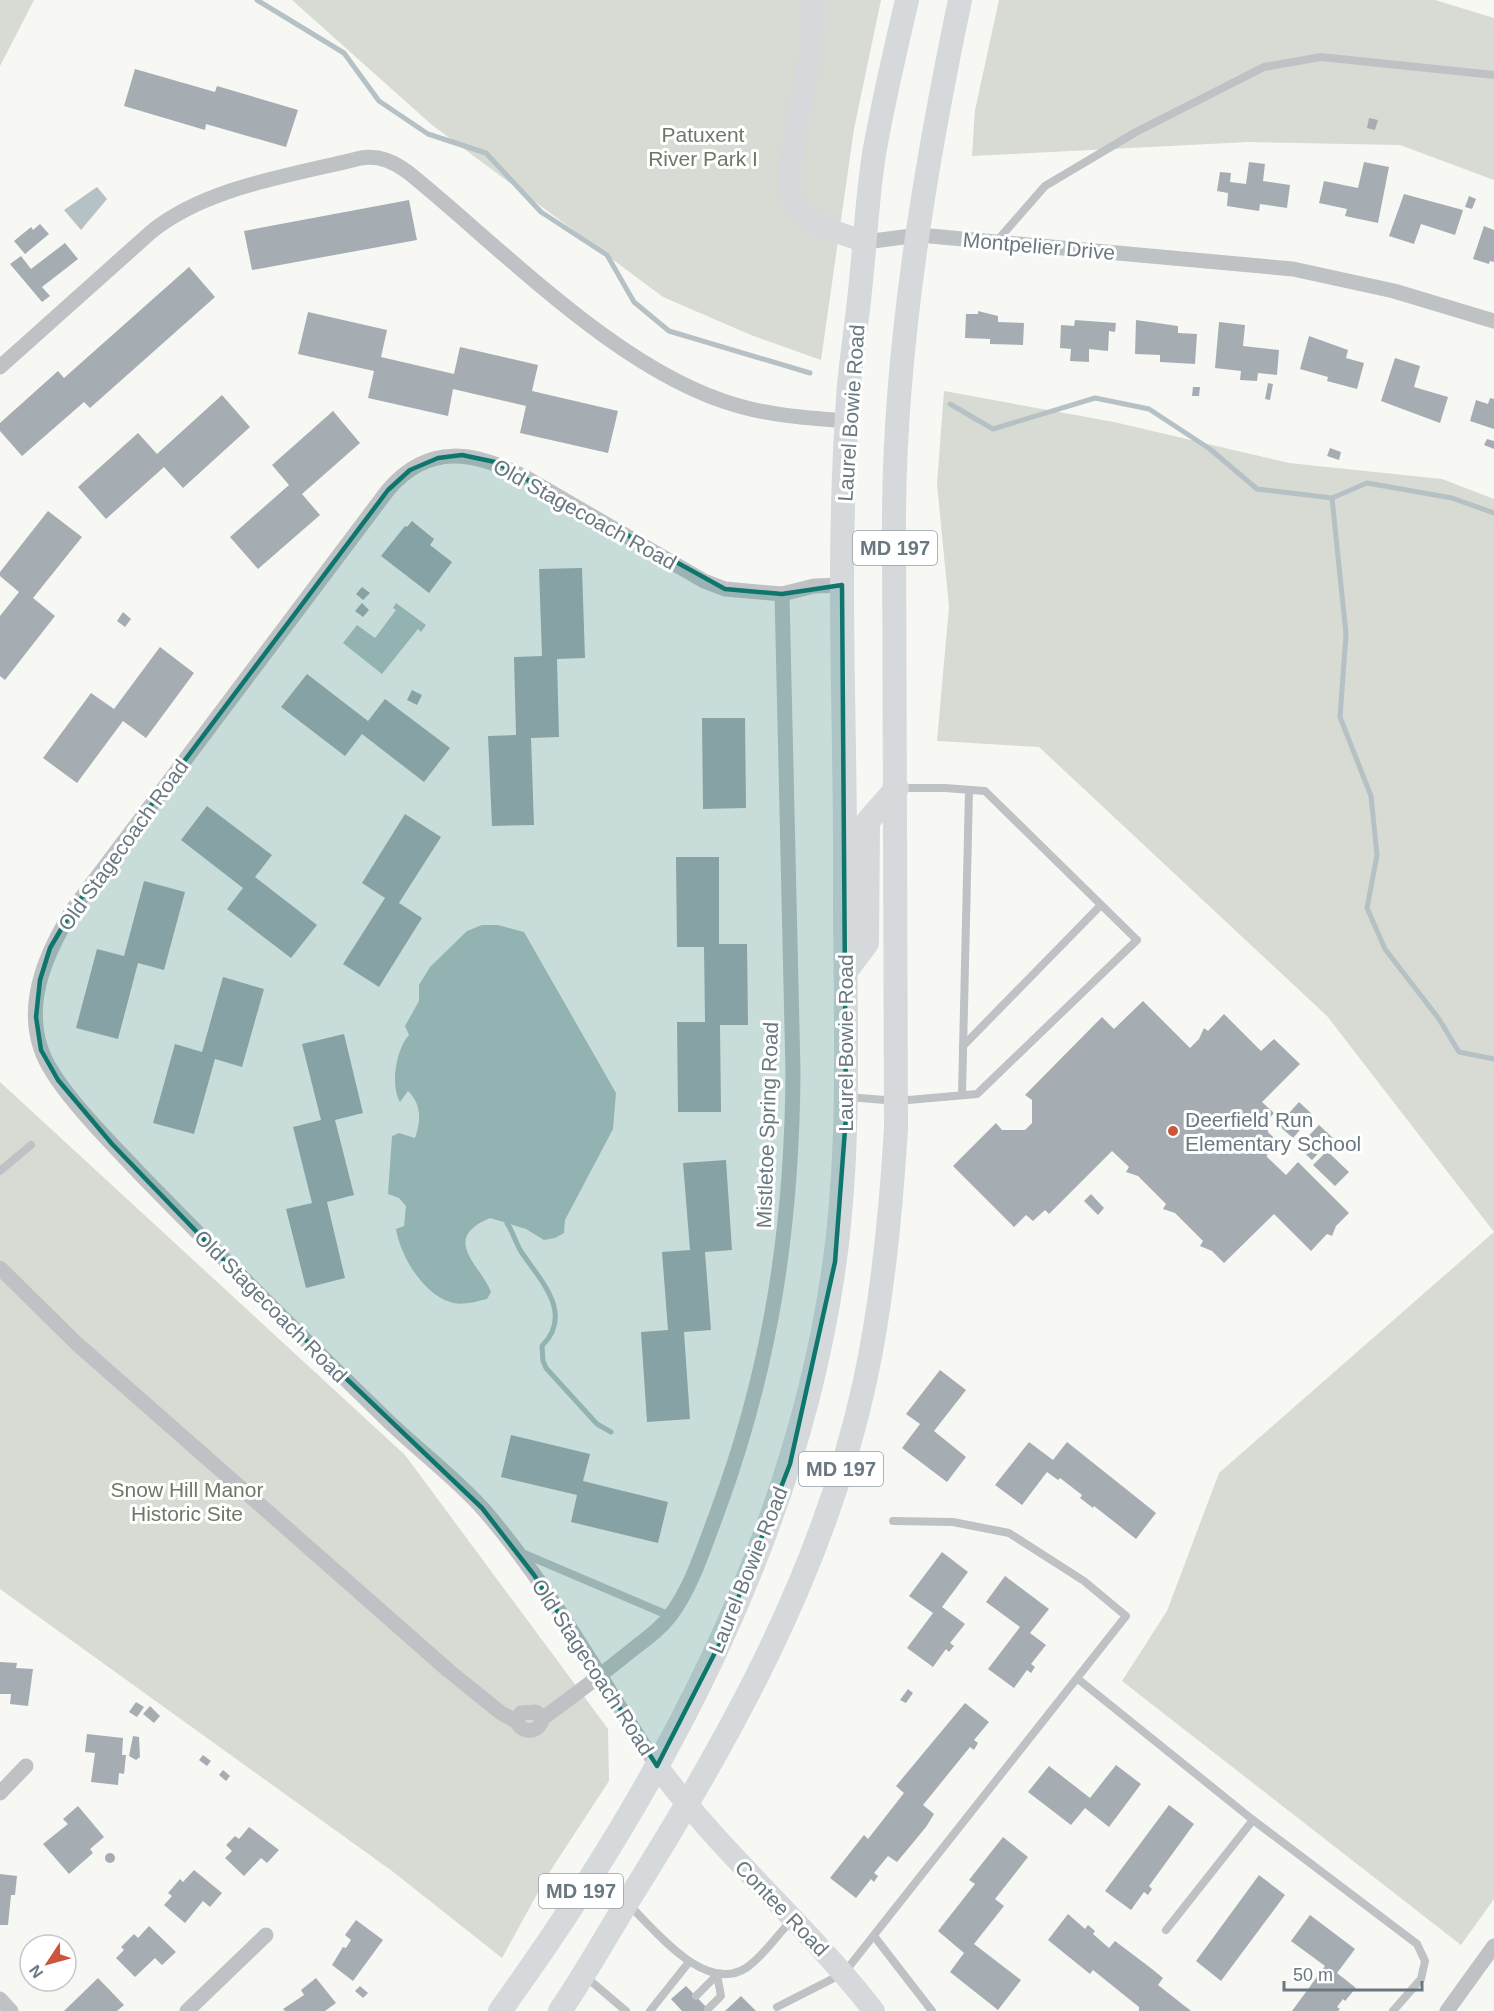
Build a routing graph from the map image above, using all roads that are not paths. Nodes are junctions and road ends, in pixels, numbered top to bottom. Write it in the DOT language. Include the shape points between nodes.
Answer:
graph roads {
  1 [pos="812,0"];
  2 [pos="908,0"];
  3 [pos="960,0"];
  4 [pos="1494,75"];
  5 [pos="919,235"];
  6 [pos="865,242"];
  7 [pos="996,242"];
  8 [pos="1494,321"];
  9 [pos="0,366"];
  10 [pos="848,421"];
  11 [pos="842,585"];
  12 [pos="782,594"];
  13 [pos="897,788"];
  14 [pos="969,790"];
  15 [pos="1101,905"];
  16 [pos="846,971"];
  17 [pos="963,1046"];
  18 [pos="962,1095"];
  19 [pos="846,1096"];
  20 [pos="897,1101"];
  21 [pos="31,1145"];
  22 [pos="0,1171"];
  23 [pos="0,1268"];
  24 [pos="893,1521"];
  25 [pos="514,1549"];
  26 [pos="670,1616"];
  27 [pos="599,1678"];
  28 [pos="1078,1679"];
  29 [pos="26,1766"];
  30 [pos="657,1766"];
  31 [pos="0,1793"];
  32 [pos="687,1808"];
  33 [pos="1253,1820"];
  34 [pos="627,1903"];
  35 [pos="793,1919"];
  36 [pos="1166,1930"];
  37 [pos="266,1935"];
  38 [pos="874,1936"];
  39 [pos="1494,1946"];
  40 [pos="689,1962"];
  41 [pos="844,1973"];
  42 [pos="717,1975"];
  43 [pos="584,1976"];
  44 [pos="696,1996"];
  45 [pos="0,1999"];
  46 [pos="777,2007"];
  47 [pos="708,2009"];
  48 [pos="11,2011"];
  49 [pos="188,2011"];
  50 [pos="500,2011"];
  51 [pos="560,2011"];
  52 [pos="626,2011"];
  53 [pos="650,2011"];
  54 [pos="874,2011"];
  55 [pos="932,2011"];
  56 [pos="1393,2011"];
  57 [pos="1447,2011"];
  1 -- 6 [label="street, Montpelier Drive" via="811,52 789,169 789,194 799,211 814,221"];
  2 -- 6 [label="main road, Laurel Bowie Road / MD 197" via="886,84"];
  3 -- 5 [label="main road, MD 197"];
  4 -- 7 [label="lane" via="1321,57 1264,67 1136,132 1045,186"];
  5 -- 6 [label="street, Montpelier Drive"];
  5 -- 7 [label="street, Montpelier Drive"];
  5 -- 13 [label="main road, MD 197" via="894,485"];
  6 -- 10 [label="main road, Laurel Bowie Road / MD 197"];
  7 -- 8 [label="street, Montpelier Drive" via="1293,269 1394,291"];
  9 -- 10 [label="street" via="177,213 252,185 374,157 409,173 573,312 674,379 736,406"];
  10 -- 11 [label="main road, Laurel Bowie Road / MD 197"];
  11 -- 12 [label="street, Old Stagecoach Road" via="814,586"];
  11 -- 16 [label="main road, Laurel Bowie Road / MD 197"];
  12 -- 25 [label="street, Old Stagecoach Road" via="725,589 704,581 495,462 450,456 420,464 388,490 189,753 73,909 45,961 37,1001 37,1032 41,1050 58,1080 112,1144 244,1281 483,1508"];
  12 -- 26 [label="street, Mistletoe Spring Road" via="792,982 792,1142 787,1211 772,1322 741,1445 704,1549"];
  13 -- 14 [label="lane"];
  13 -- 16 [label="main road" via="868,821 867,943"];
  13 -- 20 [label="main road, MD 197"];
  14 -- 15 [label="lane" via="985,791"];
  14 -- 17 [label="lane"];
  15 -- 17 [label="lane"];
  15 -- 18 [label="lane" via="1137,940 977,1094"];
  16 -- 19 [label="main road, Laurel Bowie Road / MD 197"];
  17 -- 18 [label="lane"];
  18 -- 20 [label="lane"];
  19 -- 20 [label="lane"];
  19 -- 30 [label="main road, Laurel Bowie Road / MD 197" via="835,1262 808,1401 770,1522 723,1637"];
  20 -- 32 [label="main road, MD 197" via="892,1208 871,1347 845,1454 823,1523 772,1647"];
  21 -- 22 [label="lane"];
  23 -- 27 [label="street, Mistletoe Spring Road" via="76,1343 501,1713 516,1721 521,1713 536,1712 543,1718"];
  24 -- 28 [label="lane" via="953,1522 1009,1533 1084,1581 1126,1616"];
  25 -- 26 [label="lane"];
  25 -- 27 [label="street, Old Stagecoach Road"];
  26 -- 27 [label="street, Mistletoe Spring Road"];
  27 -- 30 [label="street, Old Stagecoach Road"];
  28 -- 33 [label="lane"];
  28 -- 38 [label="lane"];
  29 -- 31 [label="street"];
  30 -- 32 [label="street, Old Stagecoach Road"];
  30 -- 50 [label="main road, Laurel Bowie Road / MD 197" via="546,1947"];
  32 -- 34 [label="main road, MD 197"];
  32 -- 35 [label="street, Contee Road"];
  33 -- 36 [label="lane"];
  33 -- 56 [label="lane" via="1417,1944 1425,1961 1421,1979"];
  34 -- 40 [label="lane"];
  34 -- 43 [label="main road, MD 197"];
  35 -- 41 [label="street, Contee Road"];
  35 -- 42 [label="lane" via="746,1968"];
  37 -- 49 [label="street"];
  38 -- 41 [label="lane"];
  38 -- 55 [label="lane"];
  39 -- 57 [label="street"];
  40 -- 42 [label="lane"];
  40 -- 53 [label="lane"];
  41 -- 46 [label="lane"];
  41 -- 54 [label="street, Contee Road"];
  42 -- 44 [label="lane"];
  42 -- 47 [label="lane" via="721,1996"];
  43 -- 51 [label="main road, MD 197"];
  43 -- 52 [label="lane"];
  45 -- 48 [label="street"];
}
